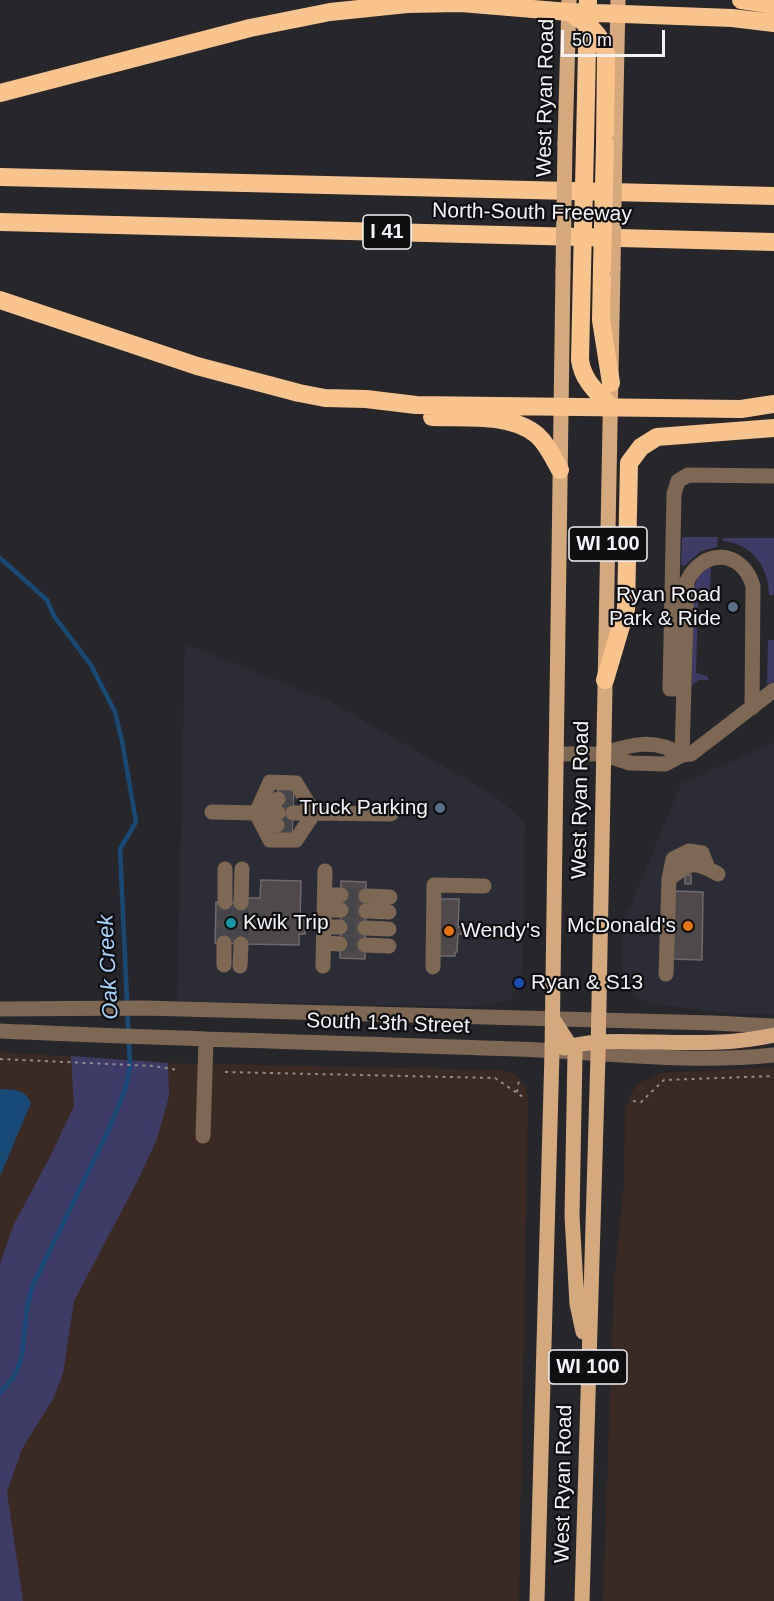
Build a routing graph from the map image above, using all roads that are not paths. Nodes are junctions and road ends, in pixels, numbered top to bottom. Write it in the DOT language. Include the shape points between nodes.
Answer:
graph roads {
  1 [pos="741,0"];
  2 [pos="467,1"];
  3 [pos="774,4"];
  4 [pos="569,6"];
  5 [pos="618,7"];
  6 [pos="587,12"];
  7 [pos="774,23"];
  8 [pos="0,93"];
  9 [pos="610,144"];
  10 [pos="0,177"];
  11 [pos="774,196"];
  12 [pos="0,222"];
  13 [pos="774,242"];
  14 [pos="0,300"];
  15 [pos="611,383"];
  16 [pos="325,398"];
  17 [pos="774,404"];
  18 [pos="561,407"];
  19 [pos="611,407"];
  20 [pos="774,428"];
  21 [pos="560,470"];
  22 [pos="774,476"];
  23 [pos="605,680"];
  24 [pos="683,689"];
  25 [pos="774,690"];
  26 [pos="752,708"];
  27 [pos="556,754"];
  28 [pos="602,754"];
  29 [pos="682,755"];
  30 [pos="212,812"];
  31 [pos="285,812"];
  32 [pos="256,813"];
  33 [pos="314,813"];
  34 [pos="391,814"];
  35 [pos="225,869"];
  36 [pos="242,869"];
  37 [pos="325,871"];
  38 [pos="713,871"];
  39 [pos="484,886"];
  40 [pos="225,902"];
  41 [pos="324,902"];
  42 [pos="241,903"];
  43 [pos="341,903"];
  44 [pos="366,904"];
  45 [pos="390,904"];
  46 [pos="324,927"];
  47 [pos="340,927"];
  48 [pos="365,928"];
  49 [pos="389,929"];
  50 [pos="324,943"];
  51 [pos="224,944"];
  52 [pos="241,944"];
  53 [pos="340,944"];
  54 [pos="365,945"];
  55 [pos="389,946"];
  56 [pos="224,965"];
  57 [pos="240,966"];
  58 [pos="323,966"];
  59 [pos="433,967"];
  60 [pos="666,974"];
  61 [pos="0,1009"];
  62 [pos="553,1018"];
  63 [pos="597,1020"];
  64 [pos="774,1026"];
  65 [pos="0,1031"];
  66 [pos="774,1035"];
  67 [pos="206,1039"];
  68 [pos="597,1048"];
  69 [pos="574,1049"];
  70 [pos="552,1052"];
  71 [pos="774,1055"];
  72 [pos="203,1136"];
  73 [pos="588,1355"];
  74 [pos="582,1598"];
  75 [pos="537,1601"];
  1 -- 3 [label="highway"];
  2 -- 4 [label="highway"];
  2 -- 8 [label="highway" via="330,12 250,28"];
  4 -- 6 [label="highway"];
  4 -- 18 [label="main road, West Ryan Road / WI 100, bridge"];
  5 -- 6 [label="highway"];
  5 -- 7 [label="highway"];
  5 -- 9 [label="main road"];
  6 -- 9 [label="highway" via="606,54"];
  6 -- 19 [label="highway, bridge" via="580,360 582,373"];
  9 -- 15 [label="highway, bridge" via="608,268 601,320"];
  10 -- 11 [label="highway, North-South Freeway / I 41"];
  12 -- 13 [label="highway, North-South Freeway / I 41"];
  14 -- 16 [label="highway" via="197,366"];
  15 -- 19 [label="main road, West Ryan Road / WI 100"];
  16 -- 18 [label="highway" via="416,405"];
  16 -- 21 [label="highway" via="365,412 519,423 549,448"];
  17 -- 19 [label="highway" via="741,409"];
  18 -- 19 [label="highway"];
  18 -- 21 [label="main road, West Ryan Road / WI 100"];
  19 -- 23 [label="main road, West Ryan Road / WI 100"];
  20 -- 23 [label="highway" via="657,437 641,447 629,463 626,609"];
  21 -- 27 [label="main road, West Ryan Road / WI 100"];
  22 -- 24 [label="street" via="688,475 678,481 674,494 670,689"];
  23 -- 28 [label="main road, West Ryan Road / WI 100"];
  24 -- 26 [label="street" via="687,581 702,562 728,558 742,566 753,586"];
  24 -- 29 [label="street"];
  25 -- 26 [label="street"];
  26 -- 29 [label="street" via="691,754"];
  27 -- 28 [label="street"];
  27 -- 62 [label="main road, West Ryan Road / WI 100"];
  28 -- 29 [label="street" via="630,763 656,764"];
  28 -- 63 [label="main road, West Ryan Road / WI 100"];
  30 -- 32 [label="street"];
  31 -- 32 [label="street"];
  31 -- 33 [label="street"];
  31 -- 33 [label="street"];
  32 -- 33 [label="street" via="270,840 296,840"];
  32 -- 33 [label="street" via="270,782 296,783"];
  33 -- 34 [label="street"];
  35 -- 40 [label="street"];
  36 -- 42 [label="street"];
  37 -- 41 [label="street"];
  38 -- 60 [label="street" via="701,864 686,866 669,879"];
  39 -- 59 [label="street" via="434,885"];
  41 -- 43 [label="street"];
  41 -- 46 [label="street"];
  44 -- 45 [label="street"];
  46 -- 47 [label="street"];
  46 -- 50 [label="street"];
  48 -- 49 [label="street"];
  50 -- 53 [label="street"];
  50 -- 58 [label="street"];
  51 -- 56 [label="street"];
  52 -- 57 [label="street"];
  54 -- 55 [label="street"];
  61 -- 62 [label="street, South 13th Street" via="143,1008"];
  62 -- 63 [label="street, South 13th Street"];
  62 -- 69 [label="main road"];
  62 -- 70 [label="main road, West Ryan Road / WI 100"];
  63 -- 64 [label="street, South 13th Street"];
  63 -- 68 [label="main road, West Ryan Road / WI 100"];
  65 -- 67 [label="street, South 13th Street"];
  66 -- 68 [label="main road"];
  67 -- 70 [label="street, South 13th Street"];
  67 -- 72 [label="street"];
  68 -- 69 [label="street, South 13th Street"];
  68 -- 71 [label="street, South 13th Street" via="709,1059"];
  68 -- 73 [label="main road, West Ryan Road / WI 100"];
  69 -- 70 [label="street, South 13th Street"];
  69 -- 73 [label="main road" via="572,1216 577,1304"];
  70 -- 75 [label="main road, West Ryan Road / WI 100"];
  73 -- 74 [label="main road, West Ryan Road / WI 100"];
}
